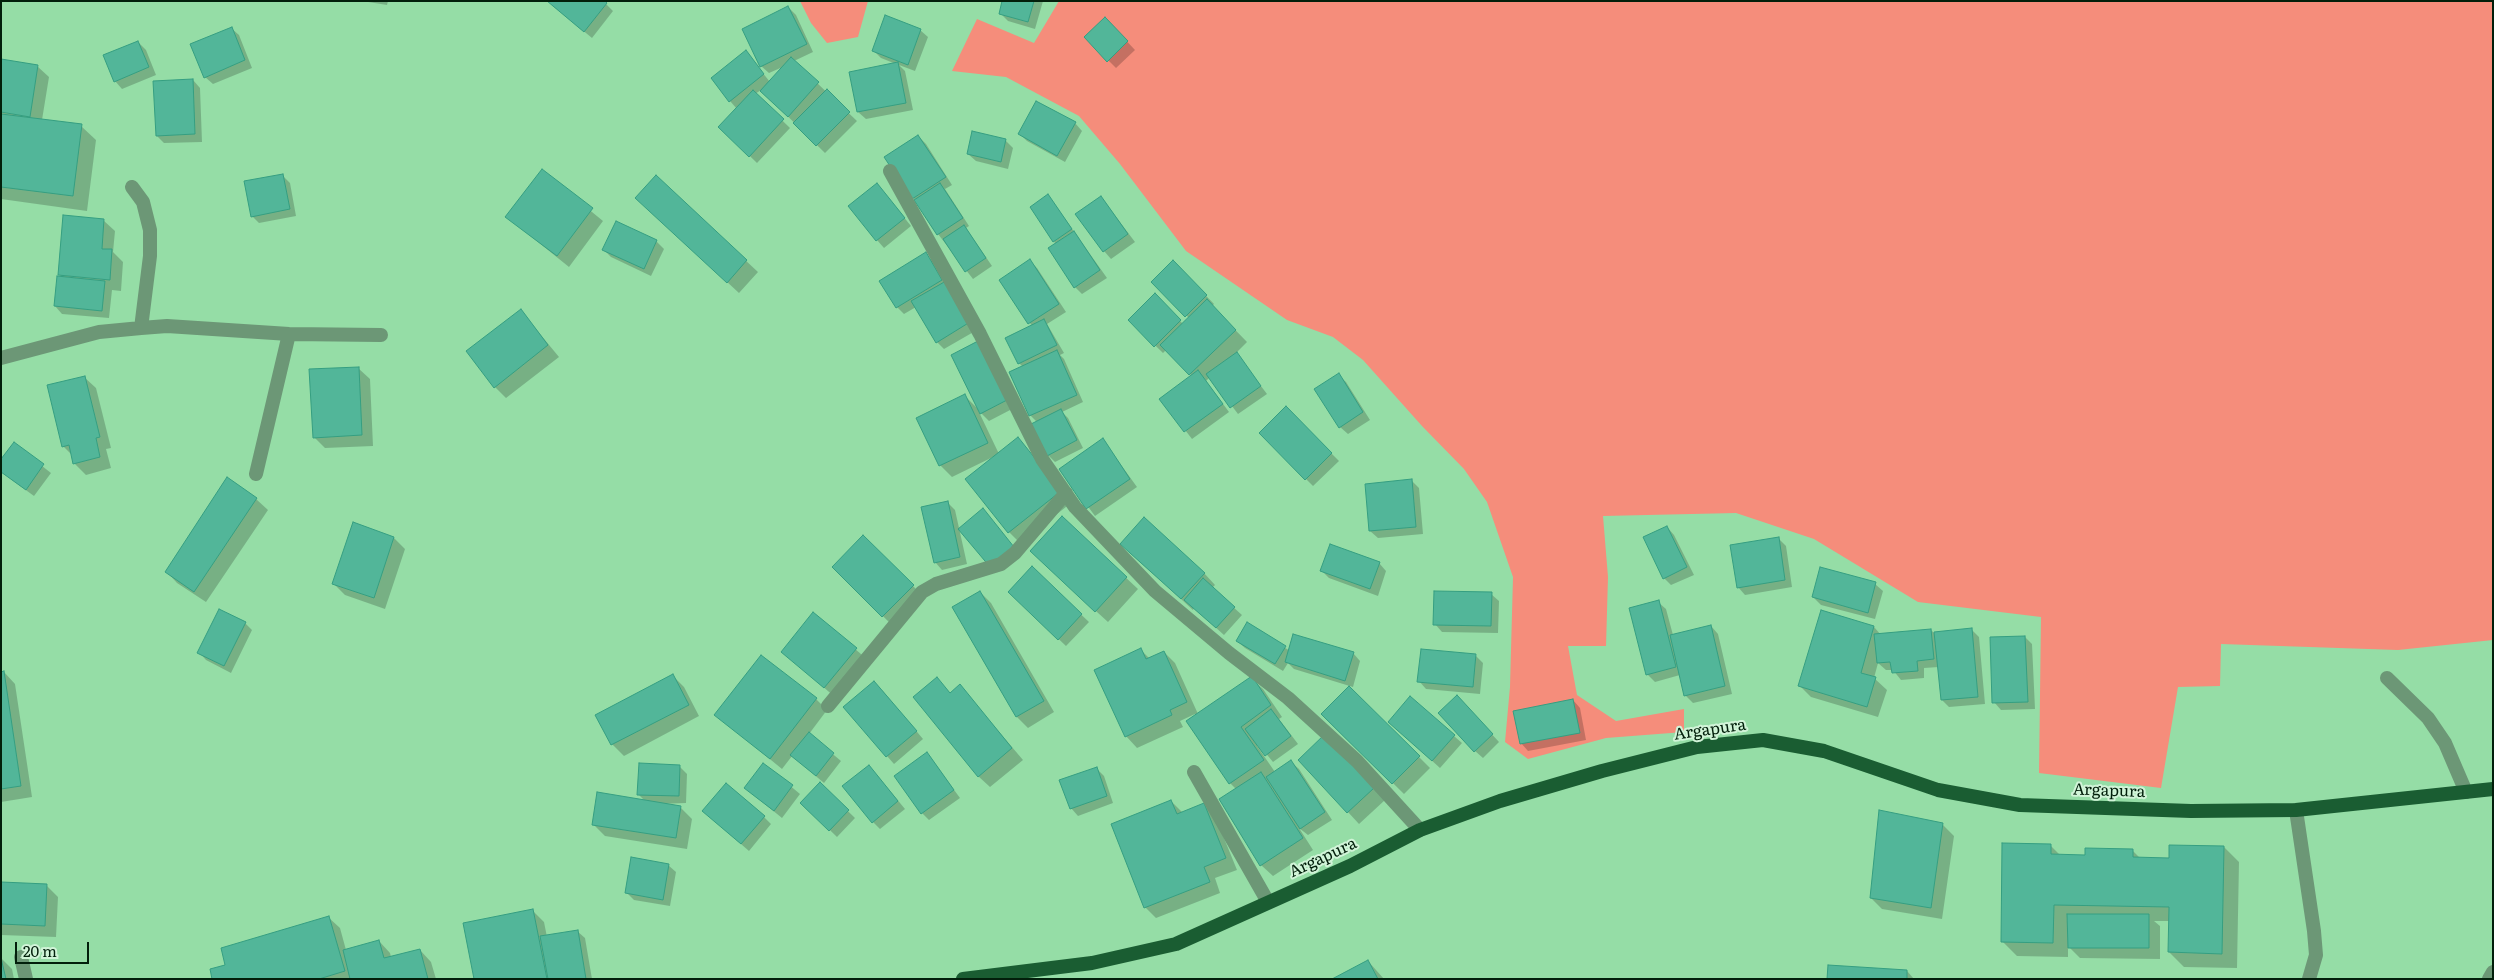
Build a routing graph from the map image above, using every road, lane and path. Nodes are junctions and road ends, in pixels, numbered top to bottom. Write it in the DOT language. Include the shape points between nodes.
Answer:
graph roads {
  1 [pos="890,171"];
  2 [pos="132,187"];
  3 [pos="142,328"];
  4 [pos="289,334"];
  5 [pos="381,335"];
  6 [pos="1,358"];
  7 [pos="256,474"];
  8 [pos="1066,493"];
  9 [pos="2387,678"];
  10 [pos="828,706"];
  11 [pos="1194,772"];
  12 [pos="2493,789"];
  13 [pos="2466,792"];
  14 [pos="2296,810"];
  15 [pos="1420,830"];
  16 [pos="1268,902"];
  17 [pos="21,957"];
  18 [pos="2493,972"];
  19 [pos="26,979"];
  20 [pos="963,979"];
  21 [pos="2309,979"];
  22 [pos="2489,979"];
  1 -- 8 [label="street" via="980,334 1042,459"];
  2 -- 3 [label="street" via="143,202 150,230"];
  3 -- 4 [label="street" via="167,326"];
  3 -- 6 [label="street" via="99,332"];
  4 -- 5 [label="street"];
  4 -- 7 [label="street"];
  8 -- 10 [label="street" via="1015,553 1001,564 936,584 922,592"];
  8 -- 15 [label="street" via="1075,507 1155,591 1288,698 1357,761"];
  9 -- 13 [label="street" via="2428,718 2445,743"];
  11 -- 16 [label="street"];
  12 -- 13 [label="highway, Argapura"];
  13 -- 14 [label="highway, Argapura"];
  14 -- 15 [label="highway, Argapura" via="2191,811 2020,805 1938,790 1824,751 1764,740 1697,747 1602,771 1500,801"];
  14 -- 21 [label="street" via="2316,955"];
  15 -- 16 [label="highway, Argapura" via="1350,866"];
  16 -- 20 [label="highway, Argapura" via="1176,944 1132,956"];
  17 -- 19 [label="street"];
  18 -- 22 [label="street"];
}
